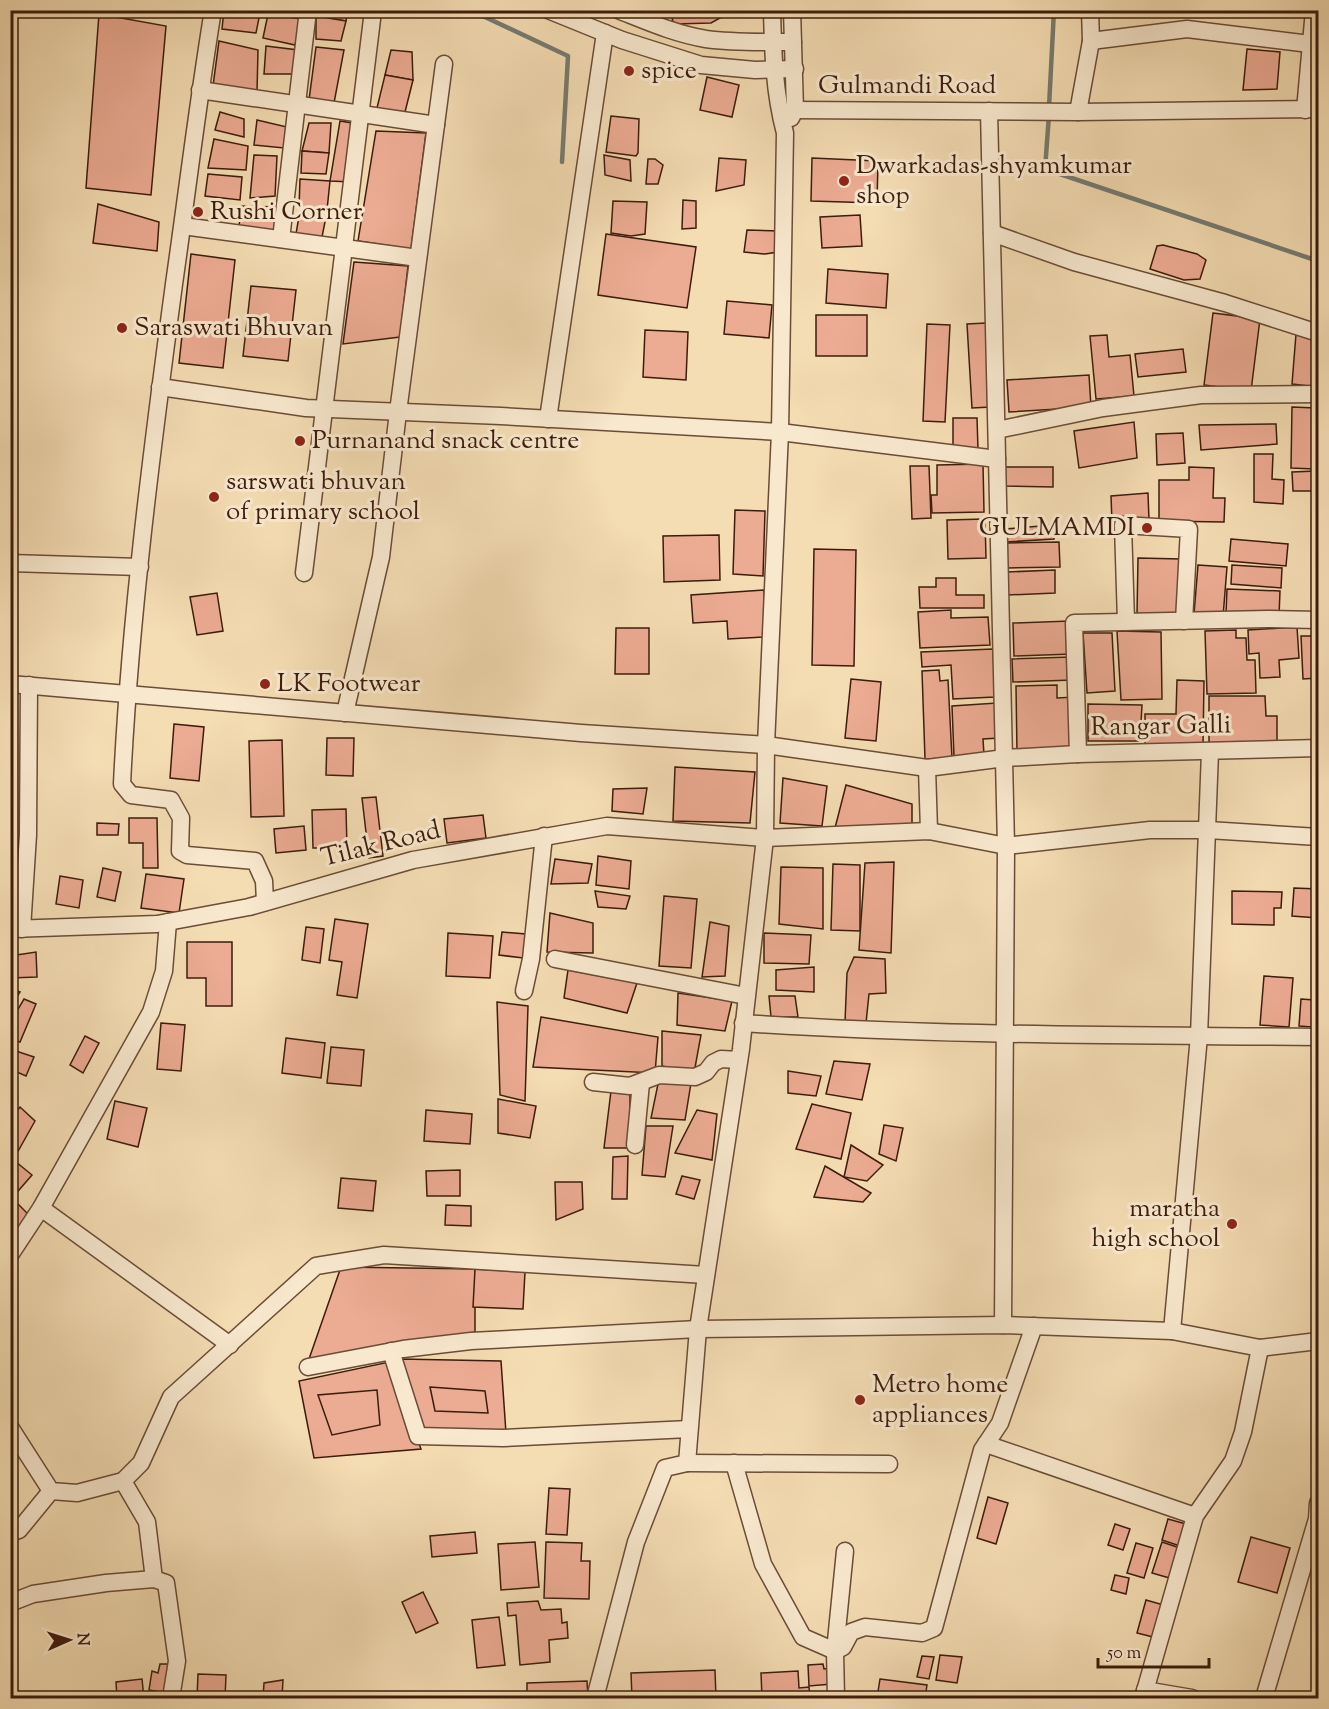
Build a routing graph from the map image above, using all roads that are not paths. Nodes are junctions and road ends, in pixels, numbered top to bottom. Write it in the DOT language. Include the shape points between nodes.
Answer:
graph roads {
  1 [pos="213,10"];
  2 [pos="308,10"];
  3 [pos="548,10"];
  4 [pos="618,10"];
  5 [pos="772,10"];
  6 [pos="792,10"];
  7 [pos="1090,10"];
  8 [pos="1314,10"];
  9 [pos="372,20"];
  10 [pos="605,33"];
  11 [pos="1091,41"];
  12 [pos="773,42"];
  13 [pos="794,42"];
  14 [pos="1315,44"];
  15 [pos="444,64"];
  16 [pos="795,69"];
  17 [pos="774,70"];
  18 [pos="200,90"];
  19 [pos="297,105"];
  20 [pos="795,110"];
  21 [pos="1312,110"];
  22 [pos="989,111"];
  23 [pos="1071,112"];
  24 [pos="361,114"];
  25 [pos="436,124"];
  26 [pos="785,133"];
  27 [pos="183,226"];
  28 [pos="992,233"];
  29 [pos="281,239"];
  30 [pos="344,247"];
  31 [pos="418,258"];
  32 [pos="1318,333"];
  33 [pos="160,387"];
  34 [pos="1318,394"];
  35 [pos="324,409"];
  36 [pos="398,412"];
  37 [pos="548,419"];
  38 [pos="997,430"];
  39 [pos="780,432"];
  40 [pos="998,459"];
  41 [pos="10,563"];
  42 [pos="140,567"];
  43 [pos="304,573"];
  44 [pos="1318,620"];
  45 [pos="1184,621"];
  46 [pos="1126,622"];
  47 [pos="10,684"];
  48 [pos="29,685"];
  49 [pos="126,694"];
  50 [pos="345,713"];
  51 [pos="765,745"];
  52 [pos="1318,748"];
  53 [pos="1210,752"];
  54 [pos="1078,754"];
  55 [pos="1005,758"];
  56 [pos="927,768"];
  57 [pos="1208,830"];
  58 [pos="929,831"];
  59 [pos="544,836"];
  60 [pos="1318,837"];
  61 [pos="765,838"];
  62 [pos="1006,846"];
  63 [pos="265,902"];
  64 [pos="168,922"];
  65 [pos="16,929"];
  66 [pos="555,959"];
  67 [pos="524,991"];
  68 [pos="746,996"];
  69 [pos="743,1023"];
  70 [pos="1005,1034"];
  71 [pos="1199,1036"];
  72 [pos="1318,1037"];
  73 [pos="739,1060"];
  74 [pos="593,1082"];
  75 [pos="641,1083"];
  76 [pos="635,1145"];
  77 [pos="41,1208"];
  78 [pos="10,1255"];
  79 [pos="706,1275"];
  80 [pos="1003,1325"];
  81 [pos="1035,1326"];
  82 [pos="698,1329"];
  83 [pos="1172,1331"];
  84 [pos="1318,1341"];
  85 [pos="230,1345"];
  86 [pos="1260,1348"];
  87 [pos="391,1351"];
  88 [pos="308,1367"];
  89 [pos="10,1427"];
  90 [pos="689,1429"];
  91 [pos="986,1444"];
  92 [pos="687,1463"];
  93 [pos="734,1463"];
  94 [pos="889,1464"];
  95 [pos="123,1481"];
  96 [pos="51,1491"];
  97 [pos="1318,1503"];
  98 [pos="1195,1516"];
  99 [pos="10,1533"];
  100 [pos="845,1551"];
  101 [pos="154,1579"];
  102 [pos="10,1603"];
  103 [pos="835,1651"];
  104 [pos="836,1679"];
  105 [pos="1144,1694"];
  106 [pos="171,1698"];
  107 [pos="595,1698"];
  108 [pos="836,1698"];
  109 [pos="848,1698"];
  110 [pos="1192,1698"];
  111 [pos="1264,1698"];
  1 -- 18 [label="street"];
  2 -- 19 [label="street"];
  3 -- 10 [label="street"];
  4 -- 12 [label="street" via="704,39"];
  5 -- 12 [label="street"];
  6 -- 13 [label="street"];
  7 -- 11 [label="street"];
  8 -- 14 [label="street"];
  9 -- 24 [label="street"];
  10 -- 17 [label="street" via="701,65"];
  10 -- 37 [label="street"];
  11 -- 14 [label="street" via="1187,30"];
  11 -- 23 [label="street"];
  12 -- 13 [label="street"];
  12 -- 17 [label="street"];
  13 -- 16 [label="street"];
  14 -- 21 [label="street"];
  15 -- 25 [label="street"];
  16 -- 17 [label="street"];
  16 -- 20 [label="street"];
  17 -- 26 [label="street"];
  18 -- 19 [label="street"];
  18 -- 27 [label="street"];
  19 -- 24 [label="street"];
  19 -- 29 [label="street"];
  20 -- 22 [label="street, Gulmandi Road"];
  20 -- 26 [label="street"];
  21 -- 23 [label="street, Gulmandi Road"];
  22 -- 23 [label="street, Gulmandi Road"];
  22 -- 28 [label="street"];
  24 -- 25 [label="street"];
  24 -- 30 [label="street"];
  25 -- 31 [label="street"];
  26 -- 39 [label="street"];
  27 -- 29 [label="street"];
  27 -- 33 [label="street"];
  28 -- 32 [label="street" via="1074,262"];
  28 -- 38 [label="street"];
  29 -- 30 [label="street"];
  30 -- 31 [label="street"];
  30 -- 35 [label="street"];
  31 -- 36 [label="street"];
  33 -- 35 [label="street"];
  33 -- 42 [label="street"];
  34 -- 38 [label="street" via="1201,395 1103,408"];
  35 -- 36 [label="street"];
  35 -- 43 [label="street"];
  36 -- 37 [label="street"];
  36 -- 50 [label="street" via="381,557"];
  37 -- 39 [label="street"];
  38 -- 40 [label="street"];
  39 -- 40 [label="street"];
  39 -- 51 [label="street"];
  40 -- 55 [label="street"];
  41 -- 42 [label="street"];
  42 -- 49 [label="street"];
  44 -- 45 [label="street"];
  45 -- 46 [label="street"];
  45 -- 46 [label="street" via="1189,529 1123,525"];
  46 -- 54 [label="street" via="1074,623"];
  47 -- 48 [label="street, Rangar Galli"];
  48 -- 49 [label="street, Rangar Galli"];
  48 -- 65 [label="street" via="28,835"];
  49 -- 50 [label="street, Rangar Galli"];
  49 -- 63 [label="street" via="122,784 131,795 171,800 180,818 180,851 187,855 255,861 264,881"];
  50 -- 51 [label="street, Rangar Galli" via="580,734"];
  51 -- 56 [label="street, Rangar Galli"];
  51 -- 61 [label="street"];
  52 -- 53 [label="street, Rangar Galli"];
  53 -- 54 [label="street, Rangar Galli"];
  53 -- 57 [label="street"];
  54 -- 55 [label="street, Rangar Galli"];
  55 -- 56 [label="street, Rangar Galli"];
  55 -- 62 [label="street"];
  56 -- 58 [label="street"];
  57 -- 60 [label="street, Tilak Road"];
  57 -- 62 [label="street, Tilak Road" via="1150,830"];
  57 -- 71 [label="street"];
  58 -- 61 [label="street, Tilak Road"];
  58 -- 62 [label="street, Tilak Road"];
  59 -- 61 [label="street, Tilak Road" via="607,826"];
  59 -- 63 [label="street, Tilak Road" via="413,860"];
  59 -- 67 [label="street"];
  61 -- 68 [label="street"];
  62 -- 70 [label="street"];
  63 -- 64 [label="street, Tilak Road"];
  64 -- 65 [label="street, Tilak Road"];
  64 -- 77 [label="street" via="164,971 151,1012"];
  66 -- 68 [label="street"];
  68 -- 69 [label="street"];
  69 -- 70 [label="street"];
  69 -- 73 [label="street"];
  70 -- 71 [label="street"];
  70 -- 80 [label="street"];
  71 -- 72 [label="street"];
  71 -- 83 [label="street"];
  73 -- 75 [label="street" via="721,1059 695,1077 659,1075"];
  73 -- 79 [label="street"];
  74 -- 75 [label="street" via="630,1086"];
  75 -- 76 [label="street"];
  77 -- 78 [label="street"];
  77 -- 85 [label="street"];
  79 -- 82 [label="street"];
  79 -- 85 [label="street" via="384,1255 316,1266"];
  80 -- 81 [label="street"];
  80 -- 82 [label="street"];
  81 -- 83 [label="street"];
  81 -- 91 [label="street" via="1000,1423"];
  82 -- 87 [label="street" via="471,1341"];
  82 -- 90 [label="street"];
  83 -- 86 [label="street"];
  84 -- 86 [label="street"];
  85 -- 95 [label="street" via="171,1397 141,1463"];
  86 -- 98 [label="street" via="1233,1461"];
  87 -- 88 [label="street"];
  87 -- 90 [label="street" via="418,1436 503,1438"];
  89 -- 96 [label="street"];
  90 -- 92 [label="street"];
  91 -- 98 [label="street"];
  91 -- 103 [label="street" via="934,1628 922,1633 865,1627 851,1632 843,1647"];
  92 -- 93 [label="street"];
  92 -- 107 [label="street" via="665,1468 636,1542"];
  93 -- 94 [label="street"];
  93 -- 103 [label="street" via="763,1564 803,1637"];
  95 -- 96 [label="street" via="77,1492"];
  95 -- 101 [label="street" via="147,1522"];
  96 -- 99 [label="street" via="19,1530"];
  97 -- 111 [label="street" via="1317,1519"];
  98 -- 105 [label="street"];
  100 -- 103 [label="street"];
  101 -- 102 [label="street" via="33,1593"];
  101 -- 106 [label="street" via="166,1583 177,1661"];
  103 -- 104 [label="street"];
  104 -- 108 [label="street"];
  104 -- 109 [label="street"];
  105 -- 110 [label="street"];
}
